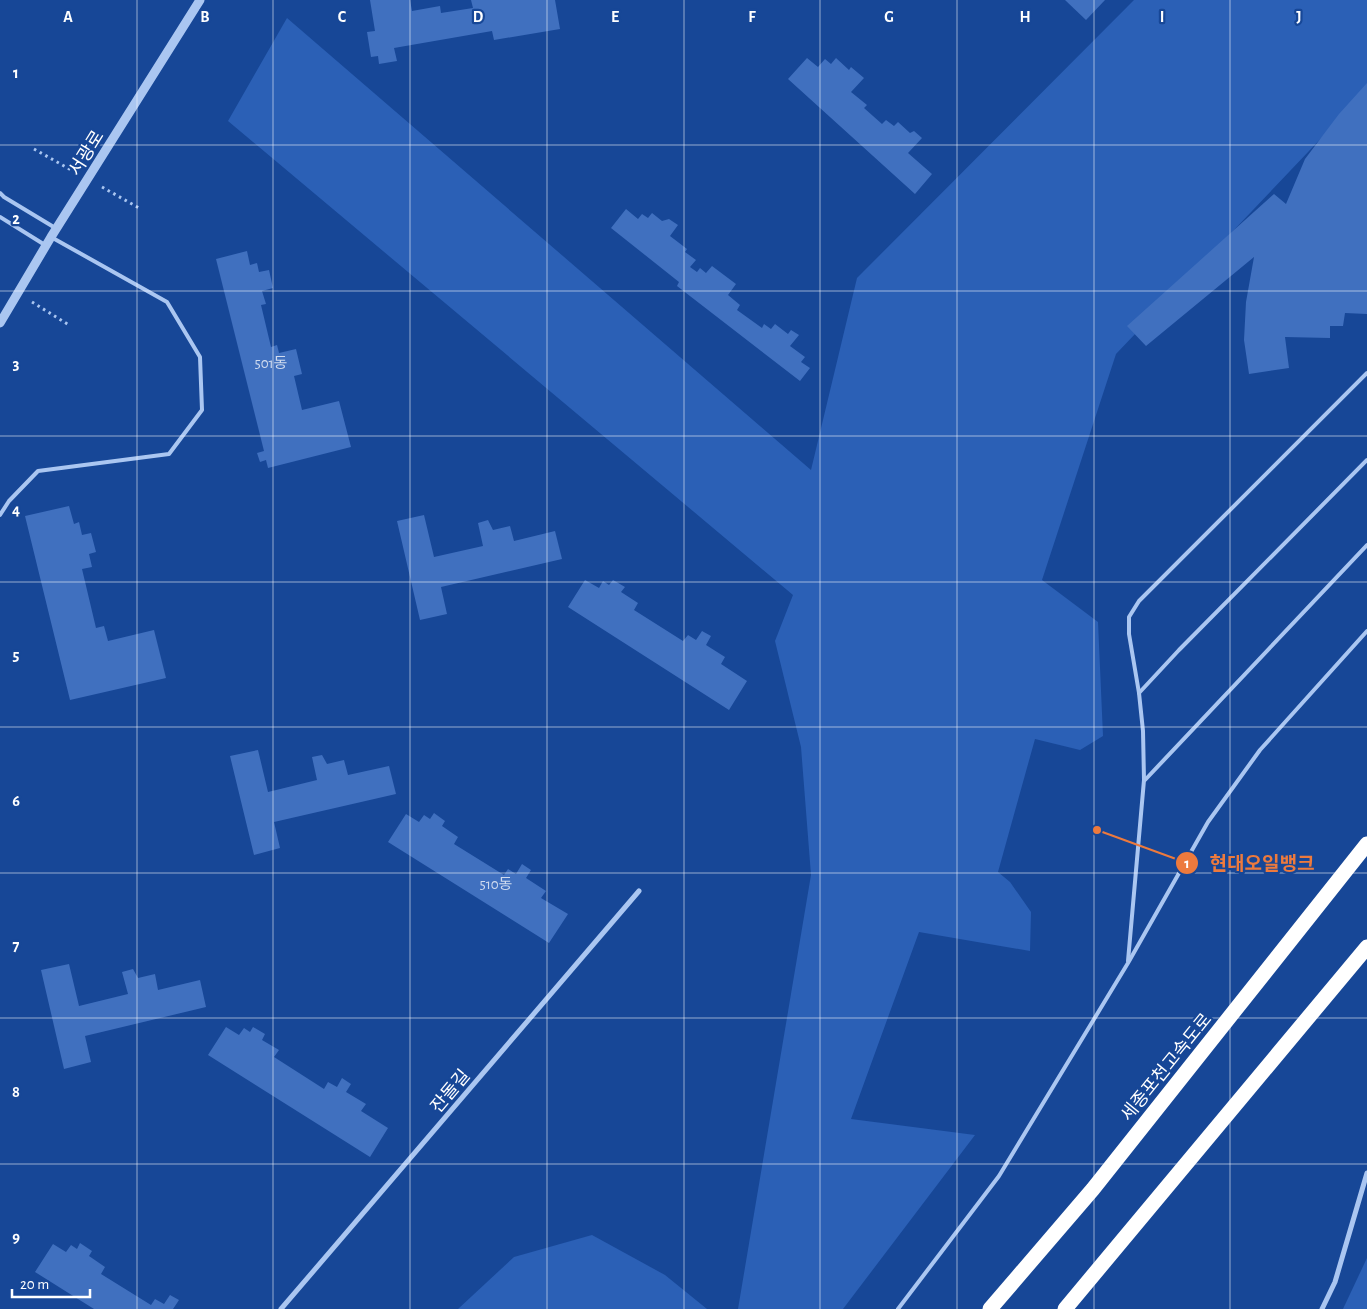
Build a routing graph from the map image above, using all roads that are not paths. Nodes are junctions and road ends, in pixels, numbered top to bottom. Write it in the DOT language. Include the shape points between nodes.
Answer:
graph roads {
  1 [pos="200,0"];
  2 [pos="0,193"];
  3 [pos="0,217"];
  4 [pos="57,229"];
  5 [pos="51,237"];
  6 [pos="46,246"];
  7 [pos="0,323"];
  8 [pos="1367,373"];
  9 [pos="1367,460"];
  10 [pos="0,515"];
  11 [pos="1367,545"];
  12 [pos="1367,630"];
  13 [pos="1139,693"];
  14 [pos="1144,780"];
  15 [pos="1367,844"];
  16 [pos="639,891"];
  17 [pos="1367,947"];
  18 [pos="1128,963"];
  19 [pos="1367,1173"];
  20 [pos="281,1309"];
  21 [pos="898,1309"];
  22 [pos="990,1309"];
  23 [pos="1064,1309"];
  24 [pos="1322,1309"];
  1 -- 4 [label="street, 서광로"];
  2 -- 4 [label="lane"];
  3 -- 6 [label="lane"];
  4 -- 5 [label="street, 서광로"];
  5 -- 6 [label="street, 서광로"];
  5 -- 10 [label="lane" via="167,302 200,357 202,410 169,454 38,471"];
  6 -- 7 [label="street, 서광로"];
  8 -- 13 [label="lane" via="1138,601 1129,617 1129,634"];
  9 -- 13 [label="lane"];
  11 -- 14 [label="lane"];
  12 -- 18 [label="lane" via="1254,758 1208,822"];
  13 -- 14 [label="lane"];
  14 -- 18 [label="lane"];
  15 -- 22 [label="highway, 세종포천고속도로" via="1110,1167"];
  16 -- 20 [label="street, 잔돌길"];
  17 -- 23 [label="highway"];
  18 -- 21 [label="lane" via="999,1176"];
  19 -- 24 [label="street" via="1334,1282"];
}
